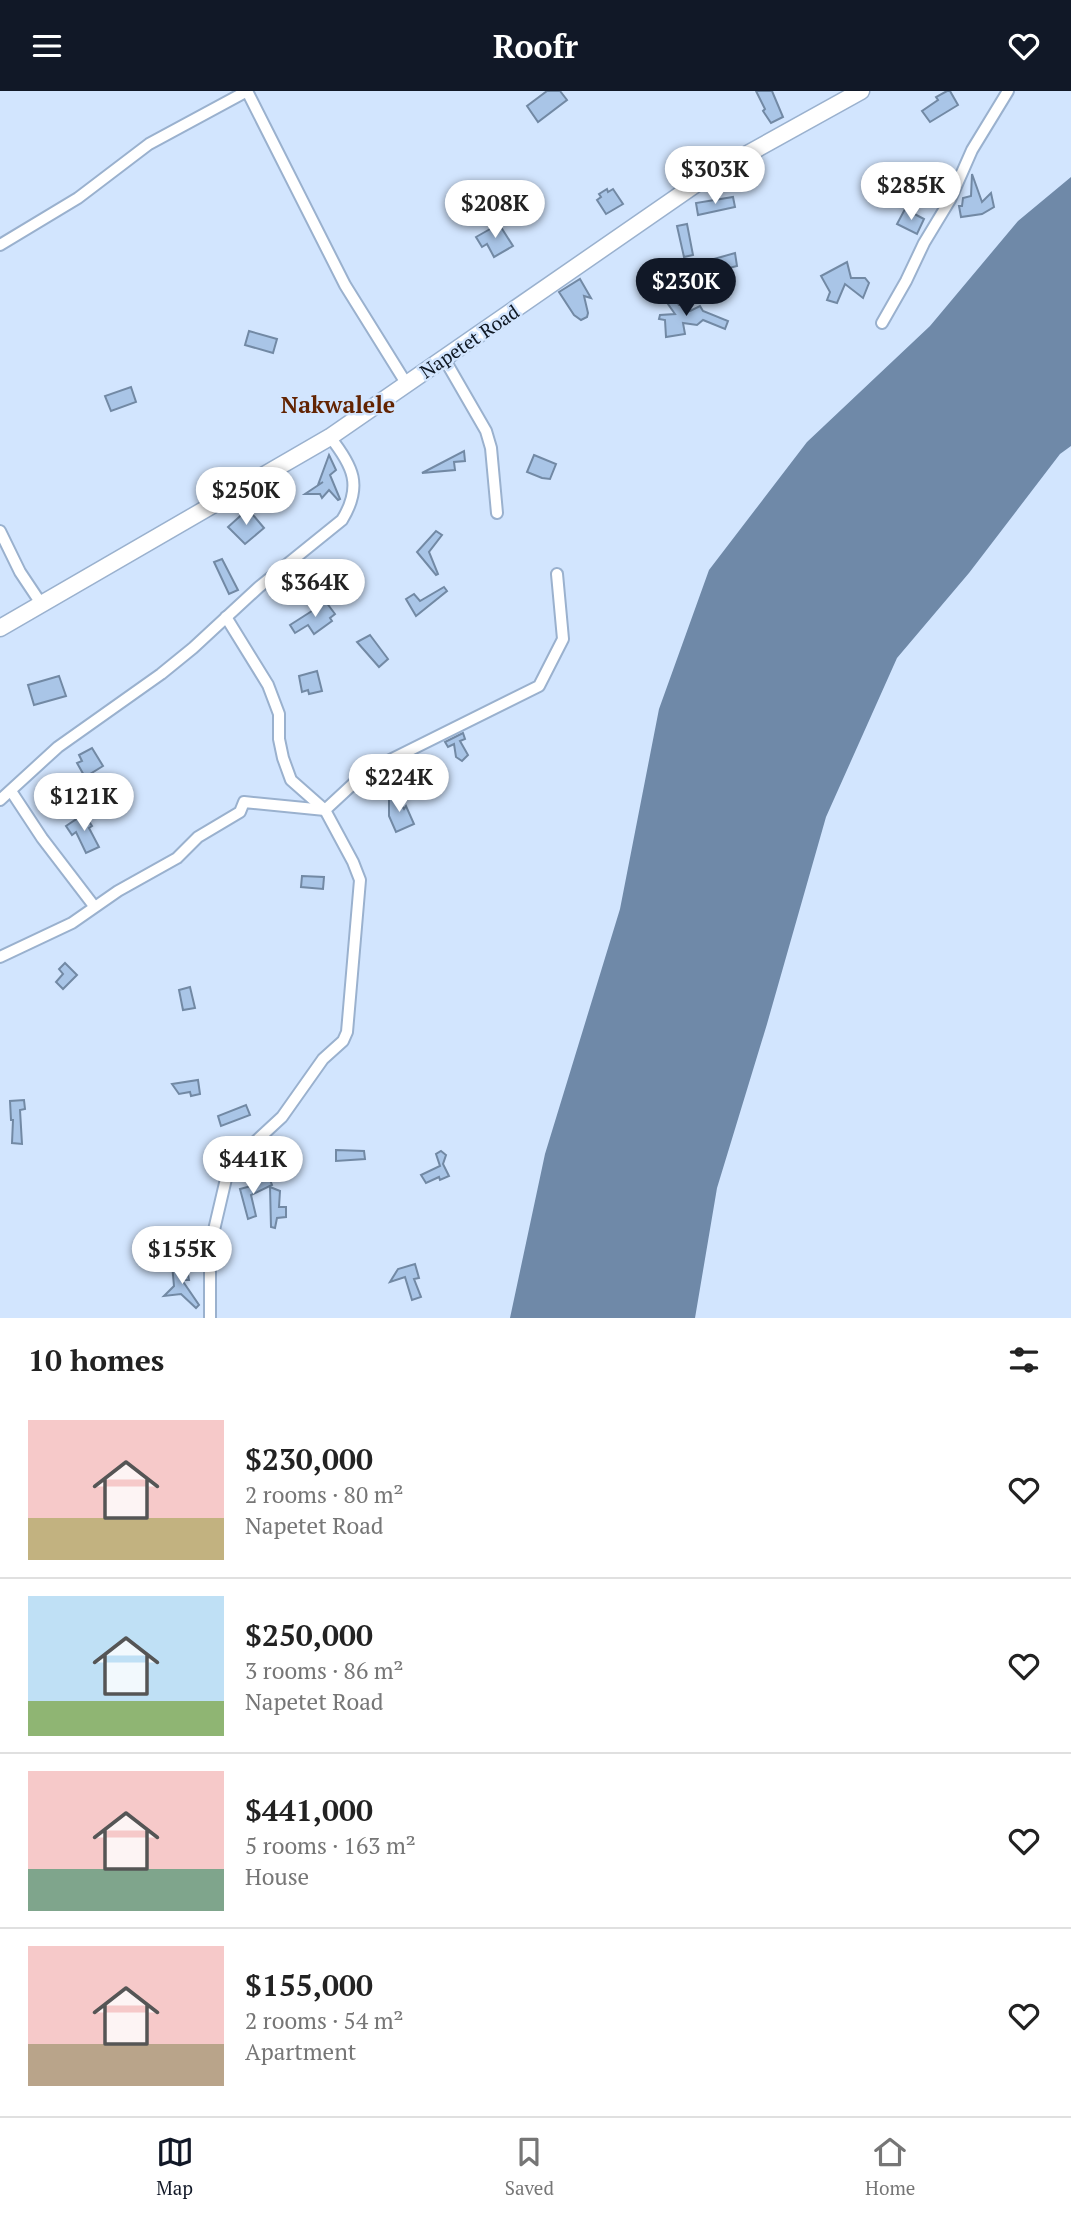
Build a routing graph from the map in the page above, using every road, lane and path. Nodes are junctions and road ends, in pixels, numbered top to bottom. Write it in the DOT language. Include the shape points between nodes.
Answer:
graph roads {
  1 [pos="247,91"];
  2 [pos="861,91"];
  3 [pos="1008,91"];
  4 [pos="0,245"];
  5 [pos="882,323"];
  6 [pos="444,360"];
  7 [pos="406,383"];
  8 [pos="330,437"];
  9 [pos="498,513"];
  10 [pos="0,531"];
  11 [pos="557,574"];
  12 [pos="42,605"];
  13 [pos="226,617"];
  14 [pos="0,628"];
  15 [pos="11,791"];
  16 [pos="0,800"];
  17 [pos="325,810"];
  18 [pos="94,906"];
  19 [pos="0,957"];
  20 [pos="210,1318"];
  1 -- 4 [label="street" via="149,143 78,198"];
  1 -- 7 [label="street" via="345,285"];
  2 -- 6 [label="main road, Napetet Road" via="706,177"];
  3 -- 5 [label="street"];
  6 -- 7 [label="main road, Napetet Road"];
  6 -- 9 [label="street" via="486,431"];
  7 -- 8 [label="main road, Napetet Road"];
  8 -- 12 [label="main road, Napetet Road"];
  8 -- 13 [label="street" via="353,478 348,510 342,520"];
  10 -- 12 [label="street"];
  11 -- 17 [label="street" via="563,639 539,686 366,772"];
  12 -- 14 [label="main road, Napetet Road"];
  13 -- 15 [label="street" via="161,674 58,747"];
  13 -- 17 [label="street" via="268,685 279,714 279,739 291,780"];
  15 -- 16 [label="street"];
  15 -- 18 [label="street"];
  17 -- 18 [label="street" via="244,802 240,812 198,837 177,858"];
  17 -- 20 [label="street" via="360,880 347,1033 282,1117 229,1166 210,1247"];
  18 -- 19 [label="street" via="72,923"];
}
